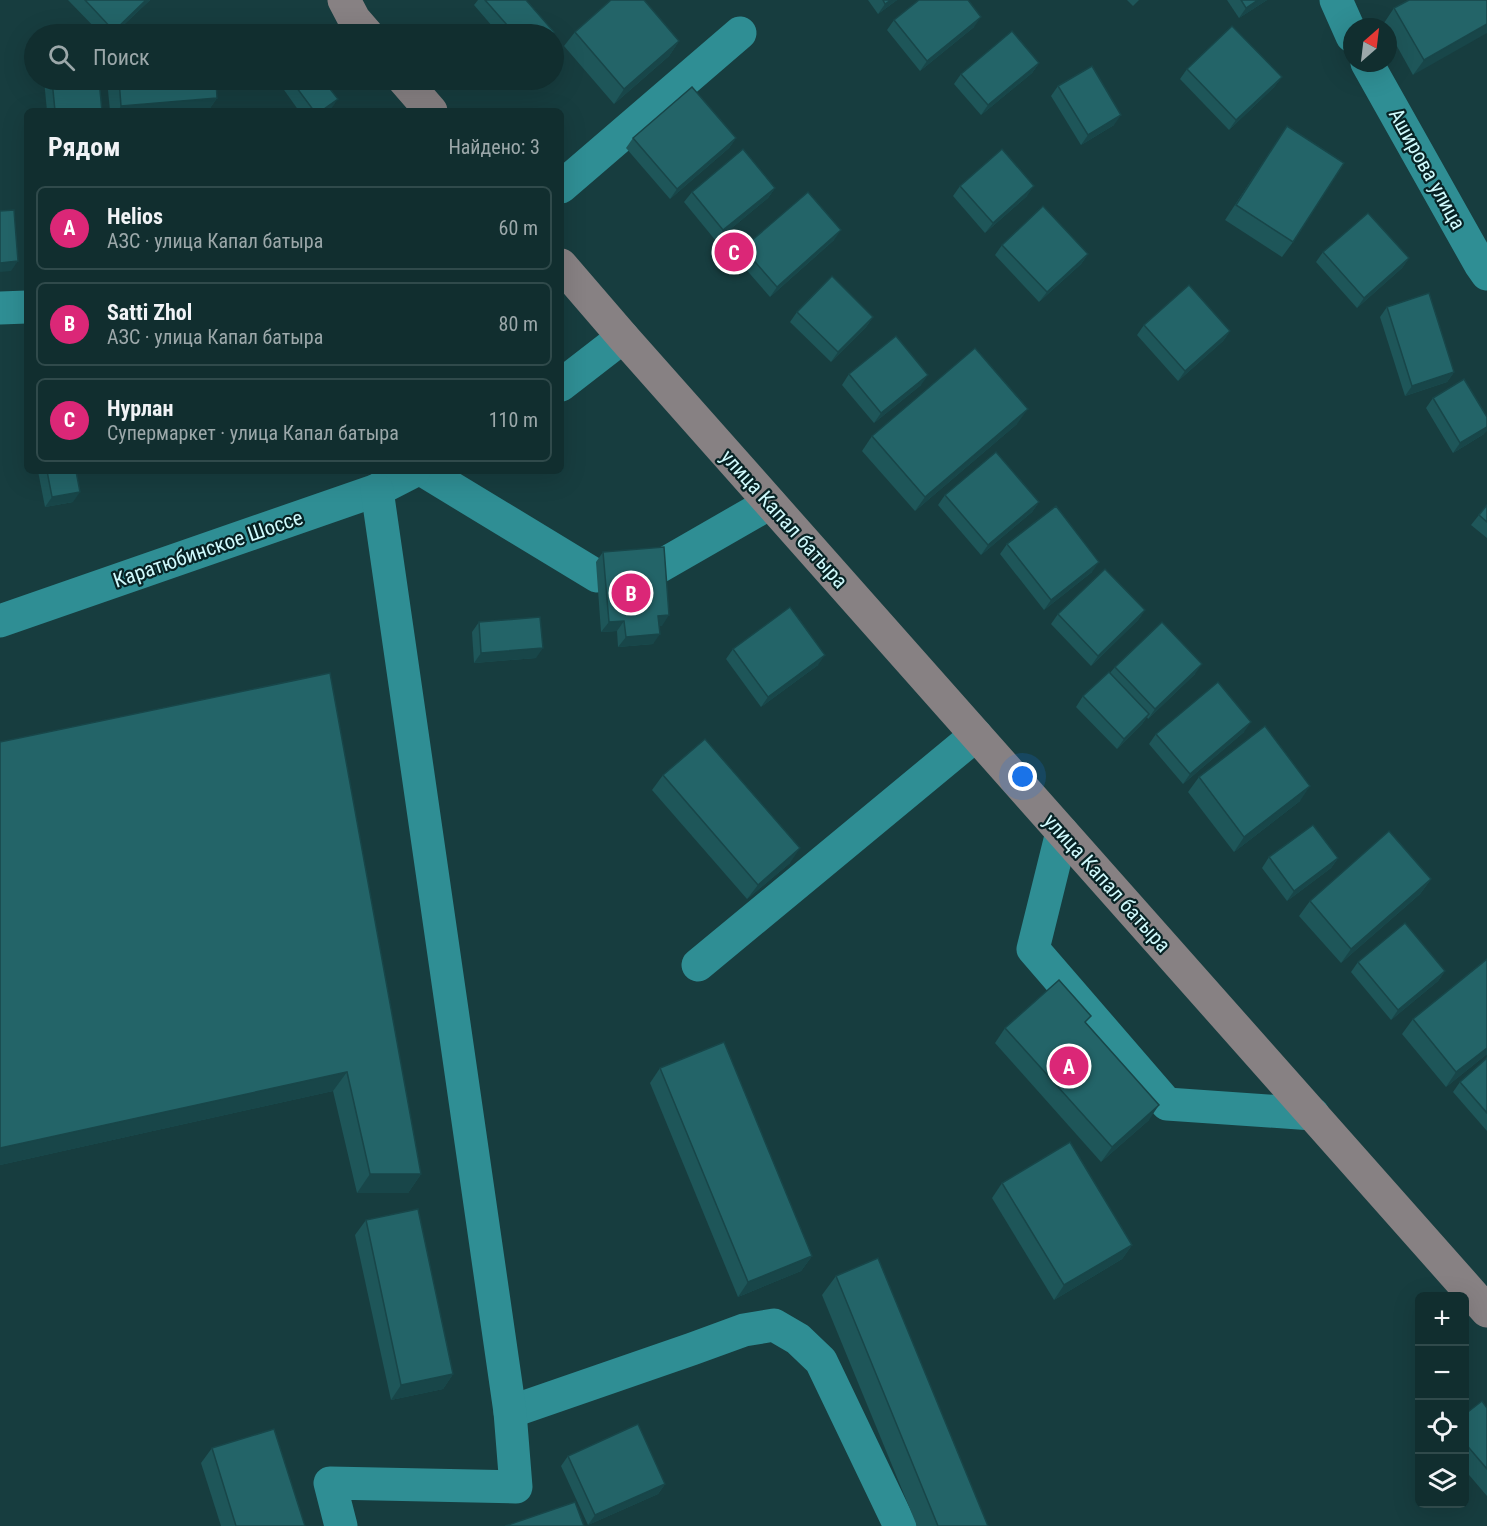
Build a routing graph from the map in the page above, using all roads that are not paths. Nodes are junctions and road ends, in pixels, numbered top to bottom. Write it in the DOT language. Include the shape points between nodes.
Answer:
graph roads {
  1 [pos="344,0"];
  2 [pos="1336,0"];
  3 [pos="1344,18"];
  4 [pos="358,24"];
  5 [pos="740,33"];
  6 [pos="1372,72"];
  7 [pos="412,90"];
  8 [pos="427,108"];
  9 [pos="564,184"];
  10 [pos="564,268"];
  11 [pos="1487,274"];
  12 [pos="0,308"];
  13 [pos="24,308"];
  14 [pos="623,337"];
  15 [pos="564,383"];
  16 [pos="408,474"];
  17 [pos="429,474"];
  18 [pos="377,490"];
  19 [pos="770,503"];
  20 [pos="657,568"];
  21 [pos="597,576"];
  22 [pos="0,621"];
  23 [pos="976,735"];
  24 [pos="1062,832"];
  25 [pos="698,965"];
  26 [pos="1313,1114"];
  27 [pos="1487,1311"];
  28 [pos="510,1412"];
  29 [pos="340,1526"];
  30 [pos="900,1526"];
  1 -- 4 [label="main road"];
  2 -- 3 [label="street"];
  5 -- 9 [label="street"];
  6 -- 11 [label="street, Аширова улица"];
  7 -- 8 [label="main road"];
  10 -- 14 [label="main road, улица Капал батыра"];
  12 -- 13 [label="street"];
  14 -- 15 [label="street"];
  14 -- 19 [label="main road, улица Капал батыра"];
  16 -- 18 [label="street, Каратюбинское Шоссе"];
  17 -- 21 [label="street"];
  18 -- 22 [label="street, Каратюбинское Шоссе"];
  18 -- 28 [label="street"];
  19 -- 20 [label="street"];
  19 -- 23 [label="main road, улица Капал батыра"];
  23 -- 24 [label="main road, улица Капал батыра"];
  23 -- 25 [label="street"];
  24 -- 26 [label="main road, улица Капал батыра"];
  24 -- 26 [label="street" via="1033,949 1167,1104"];
  26 -- 27 [label="main road, улица Капал батыра"];
  28 -- 29 [label="street" via="516,1487 330,1483"];
  28 -- 30 [label="street" via="744,1330 774,1325 798,1339 821,1361"];
}
